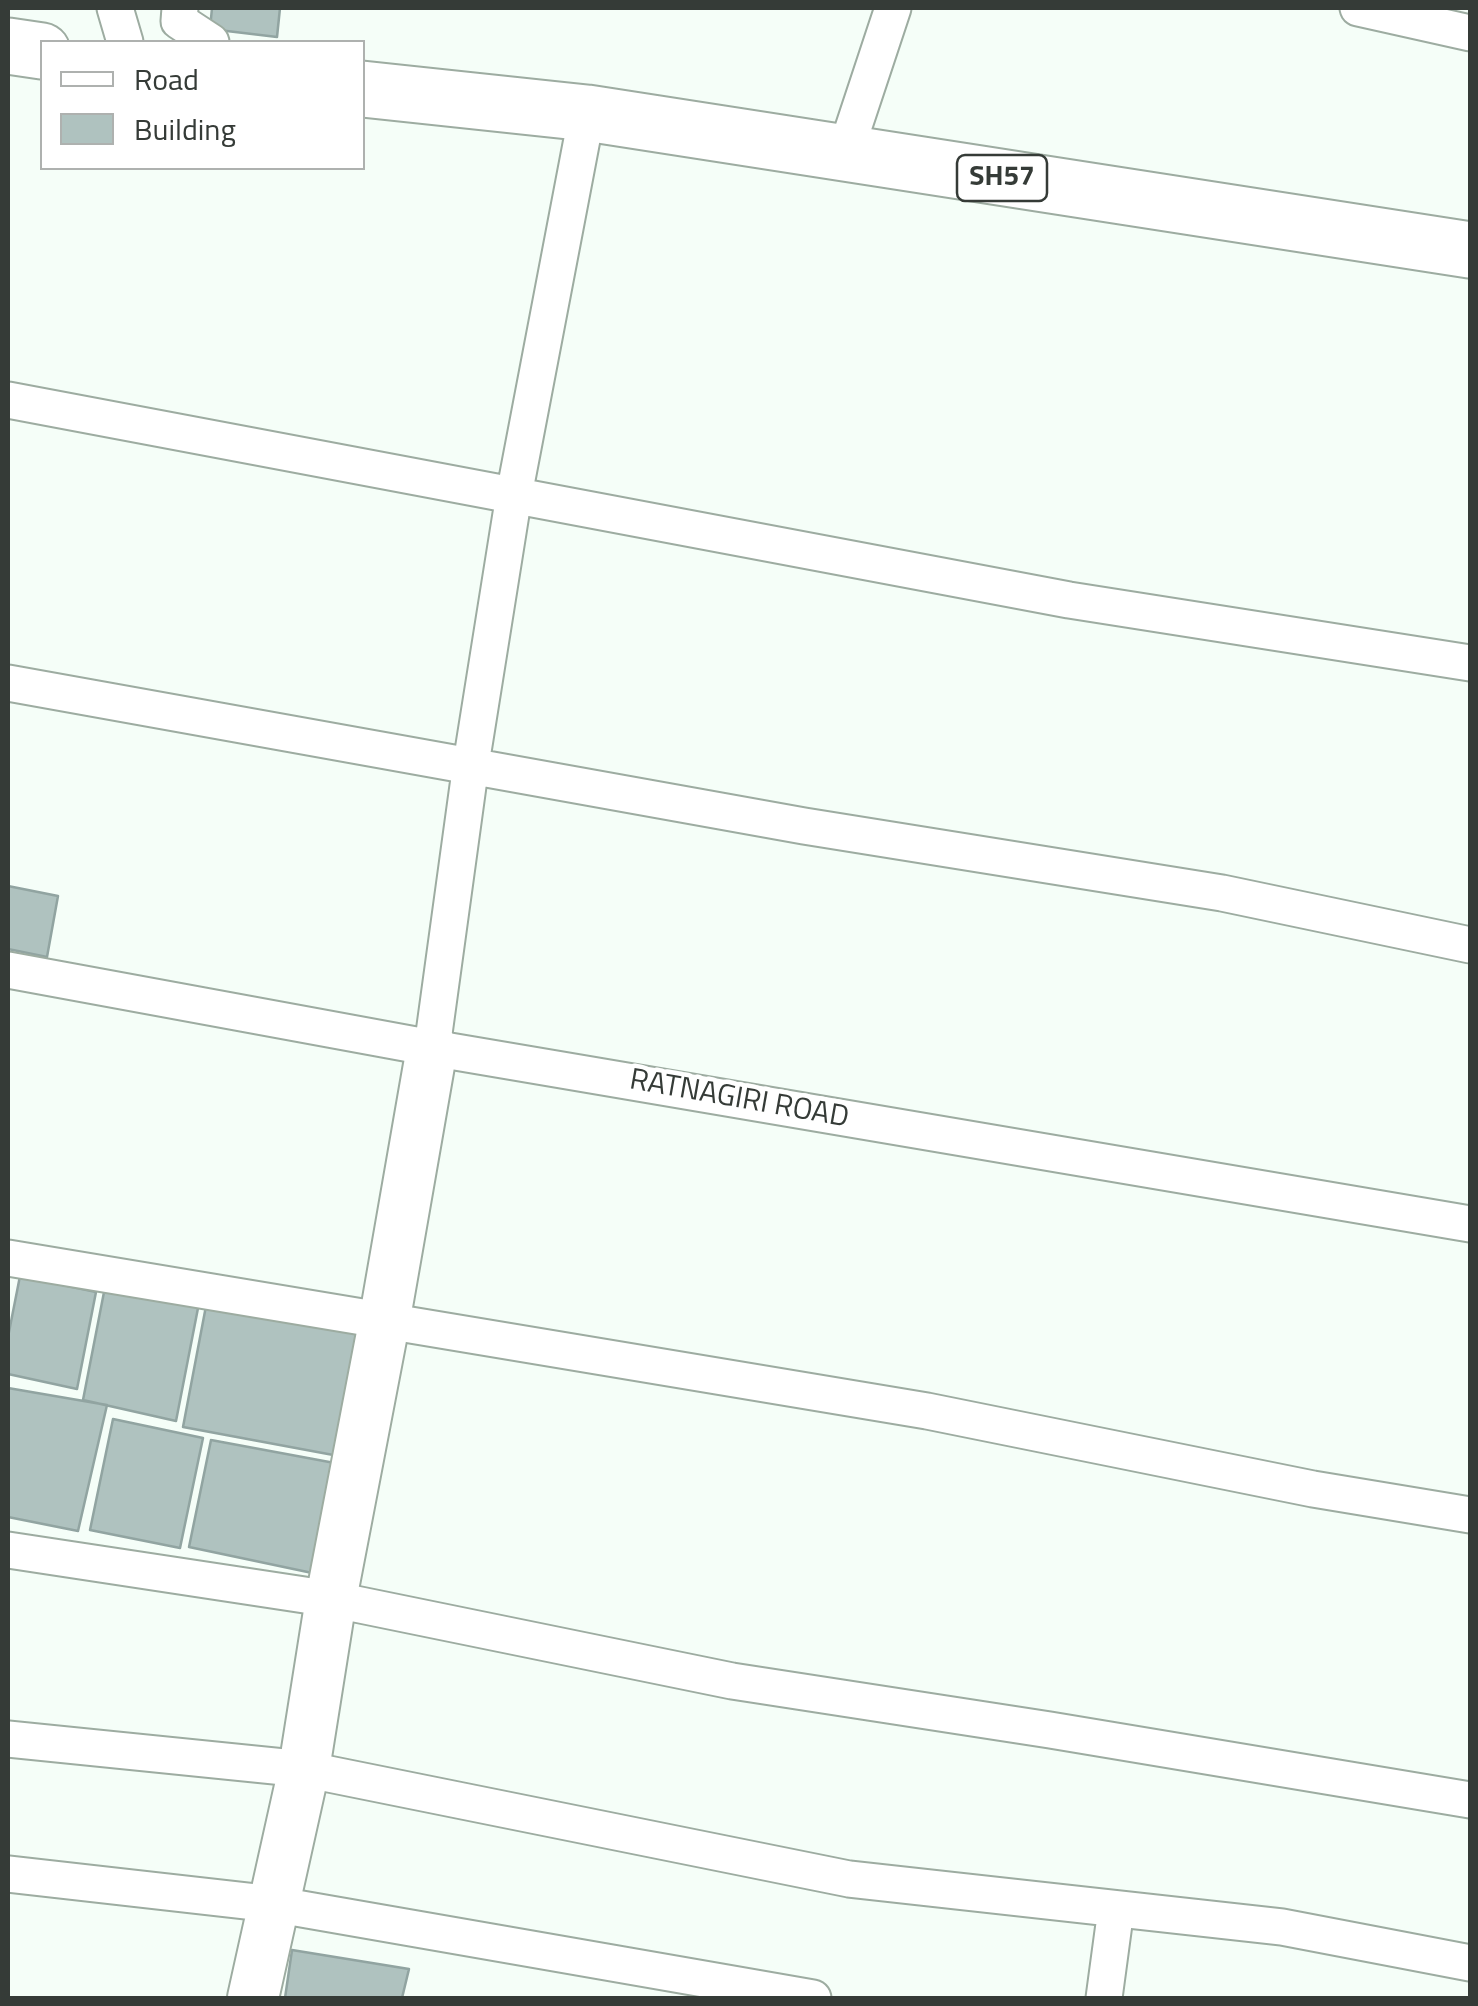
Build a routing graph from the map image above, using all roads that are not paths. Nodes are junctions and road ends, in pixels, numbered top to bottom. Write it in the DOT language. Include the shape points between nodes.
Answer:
graph roads {
  1 [pos="115,8"];
  2 [pos="180,8"];
  3 [pos="893,8"];
  4 [pos="1358,8"];
  5 [pos="1470,33"];
  6 [pos="124,40"];
  7 [pos="208,40"];
  8 [pos="8,46"];
  9 [pos="40,51"];
  10 [pos="365,89"];
  11 [pos="586,113"];
  12 [pos="845,153"];
  13 [pos="1470,250"];
  14 [pos="8,400"];
  15 [pos="514,495"];
  16 [pos="1470,663"];
  17 [pos="8,683"];
  18 [pos="471,764"];
  19 [pos="1470,945"];
  20 [pos="8,970"];
  21 [pos="432,1048"];
  22 [pos="1470,1224"];
  23 [pos="8,1258"];
  24 [pos="384,1323"];
  25 [pos="1470,1515"];
  26 [pos="8,1550"];
  27 [pos="331,1599"];
  28 [pos="8,1740"];
  29 [pos="304,1769"];
  30 [pos="1470,1800"];
  31 [pos="8,1874"];
  32 [pos="273,1904"];
  33 [pos="1116,1909"];
  34 [pos="1470,1963"];
  35 [pos="253,1998"];
  36 [pos="813,1998"];
  37 [pos="1104,1998"];
  1 -- 6 [label="street"];
  2 -- 7 [label="street" via="180,21"];
  3 -- 12 [label="street"];
  4 -- 5 [label="street"];
  8 -- 9 [label="main road"];
  10 -- 11 [label="main road, SH57"];
  11 -- 12 [label="main road, SH57"];
  11 -- 15 [label="street"];
  12 -- 13 [label="main road, SH57"];
  14 -- 15 [label="street"];
  15 -- 16 [label="street" via="1070,600"];
  15 -- 18 [label="street"];
  17 -- 18 [label="street"];
  18 -- 19 [label="street" via="1222,893"];
  18 -- 21 [label="street"];
  20 -- 21 [label="street, RATNAGIRI ROAD"];
  21 -- 22 [label="street, RATNAGIRI ROAD"];
  21 -- 24 [label="street"];
  23 -- 24 [label="street"];
  24 -- 25 [label="street" via="927,1410"];
  24 -- 27 [label="street"];
  26 -- 27 [label="street"];
  27 -- 29 [label="street"];
  27 -- 30 [label="street" via="732,1681"];
  28 -- 29 [label="street"];
  29 -- 32 [label="street"];
  29 -- 33 [label="street" via="848,1879"];
  31 -- 32 [label="street"];
  32 -- 35 [label="street"];
  32 -- 36 [label="street"];
  33 -- 34 [label="street" via="1282,1927"];
  33 -- 37 [label="street"];
}
